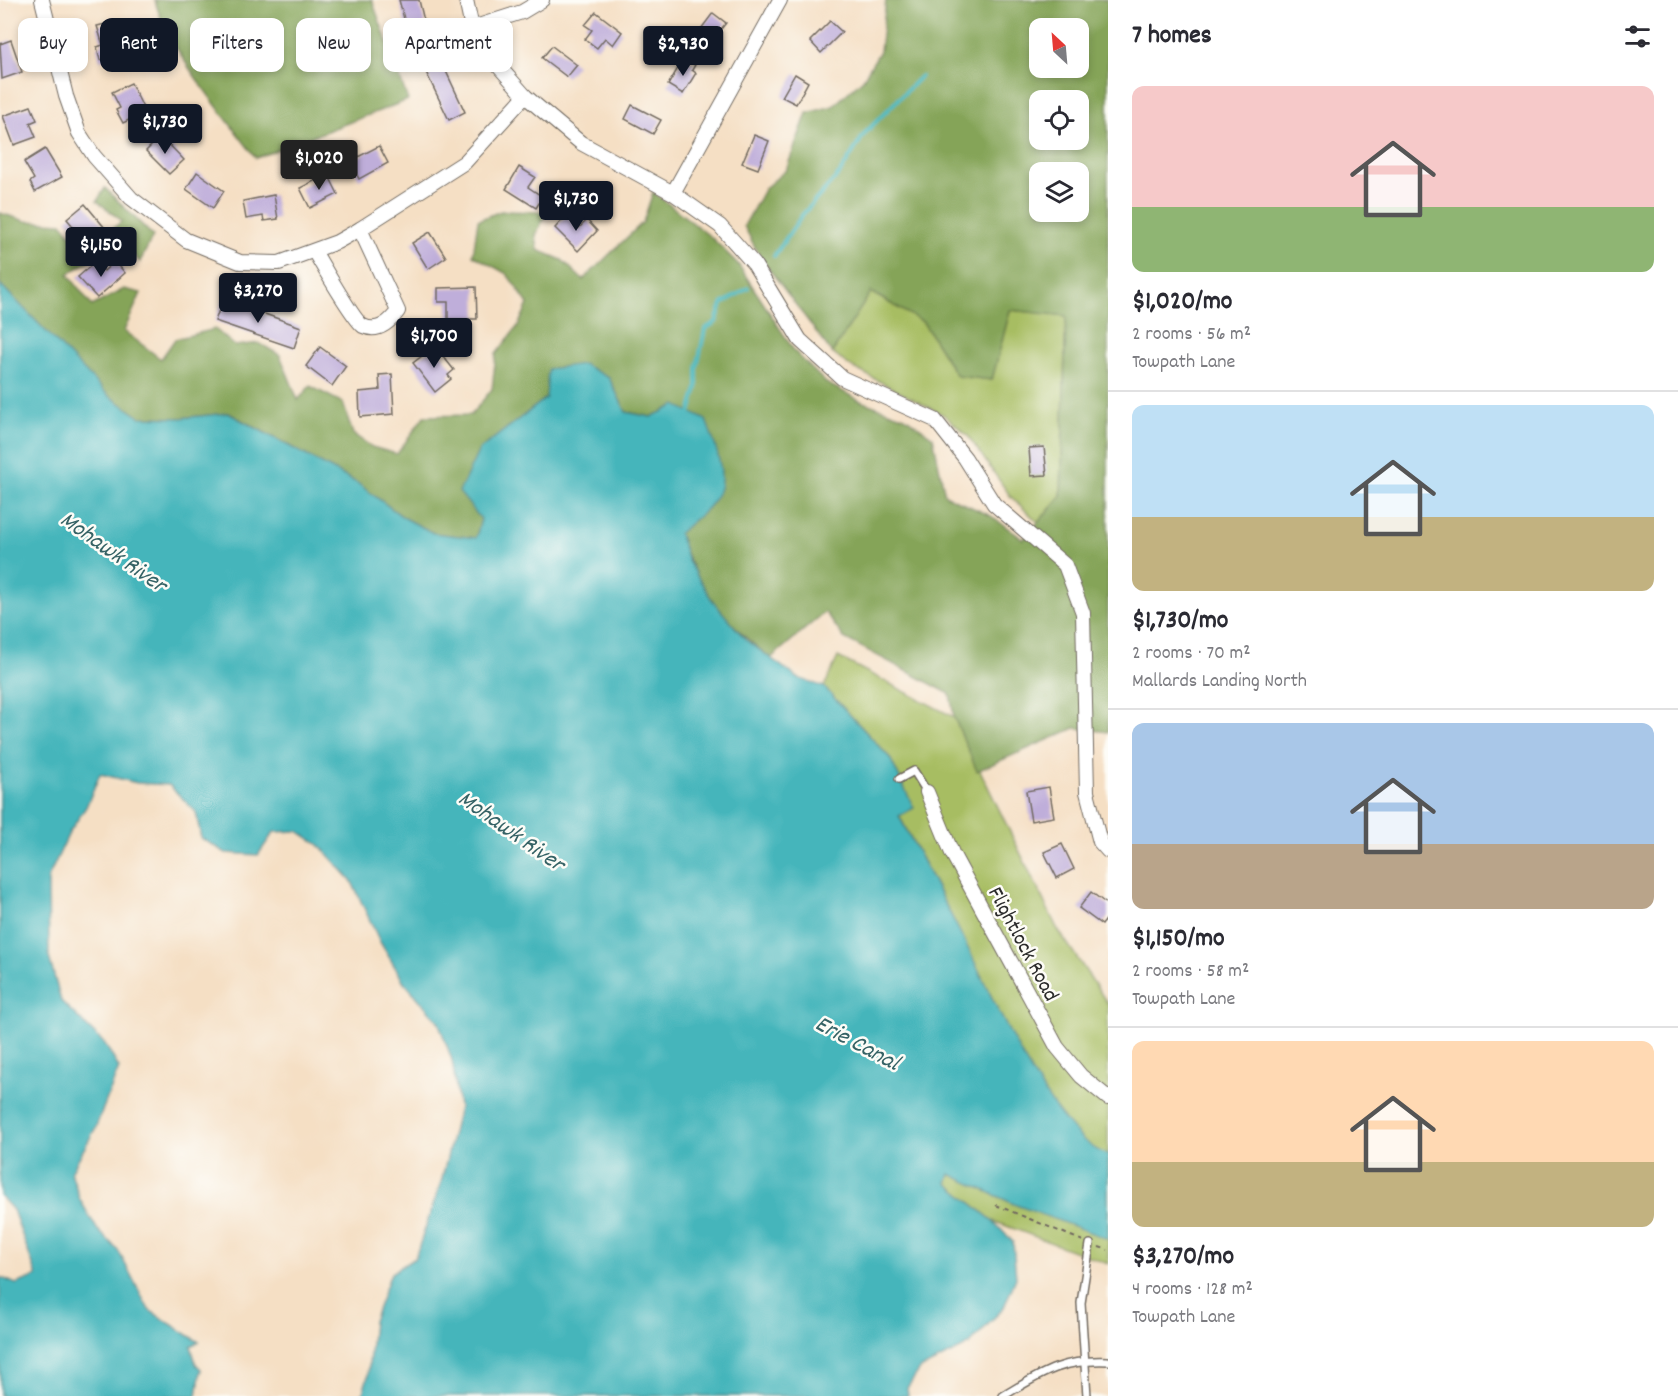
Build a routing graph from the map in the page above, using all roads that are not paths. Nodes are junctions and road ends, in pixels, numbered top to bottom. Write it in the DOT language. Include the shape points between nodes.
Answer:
graph roads {
  1 [pos="42,0"];
  2 [pos="466,0"];
  3 [pos="542,0"];
  4 [pos="780,0"];
  5 [pos="470,18"];
  6 [pos="503,18"];
  7 [pos="504,72"];
  8 [pos="525,96"];
  9 [pos="673,193"];
  10 [pos="360,229"];
  11 [pos="314,251"];
  12 [pos="899,779"];
  13 [pos="927,792"];
  14 [pos="1108,851"];
  15 [pos="1108,1098"];
  16 [pos="1090,1244"];
  17 [pos="1108,1361"];
  18 [pos="1086,1362"];
  19 [pos="1004,1396"];
  20 [pos="1087,1396"];
  1 -- 11 [label="street" via="79,133 131,198 186,240 240,262 279,263"];
  2 -- 5 [label="street"];
  3 -- 6 [label="street"];
  4 -- 9 [label="street"];
  7 -- 8 [label="street"];
  8 -- 9 [label="street" via="581,142"];
  8 -- 10 [label="street" via="465,162"];
  9 -- 14 [label="street" via="720,226 754,264 800,340 842,378 935,420 994,504 1065,565 1083,613 1087,792 1100,842"];
  10 -- 11 [label="street"];
  10 -- 11 [label="street" via="398,311 385,325 375,328 359,323"];
  12 -- 13 [label="lane" via="914,771"];
  13 -- 15 [label="street, Flightlock Road" via="952,853 1058,1047 1081,1076"];
  16 -- 18 [label="lane" via="1081,1304"];
  17 -- 18 [label="lane"];
  18 -- 19 [label="lane" via="1052,1367"];
  18 -- 20 [label="lane"];
}
